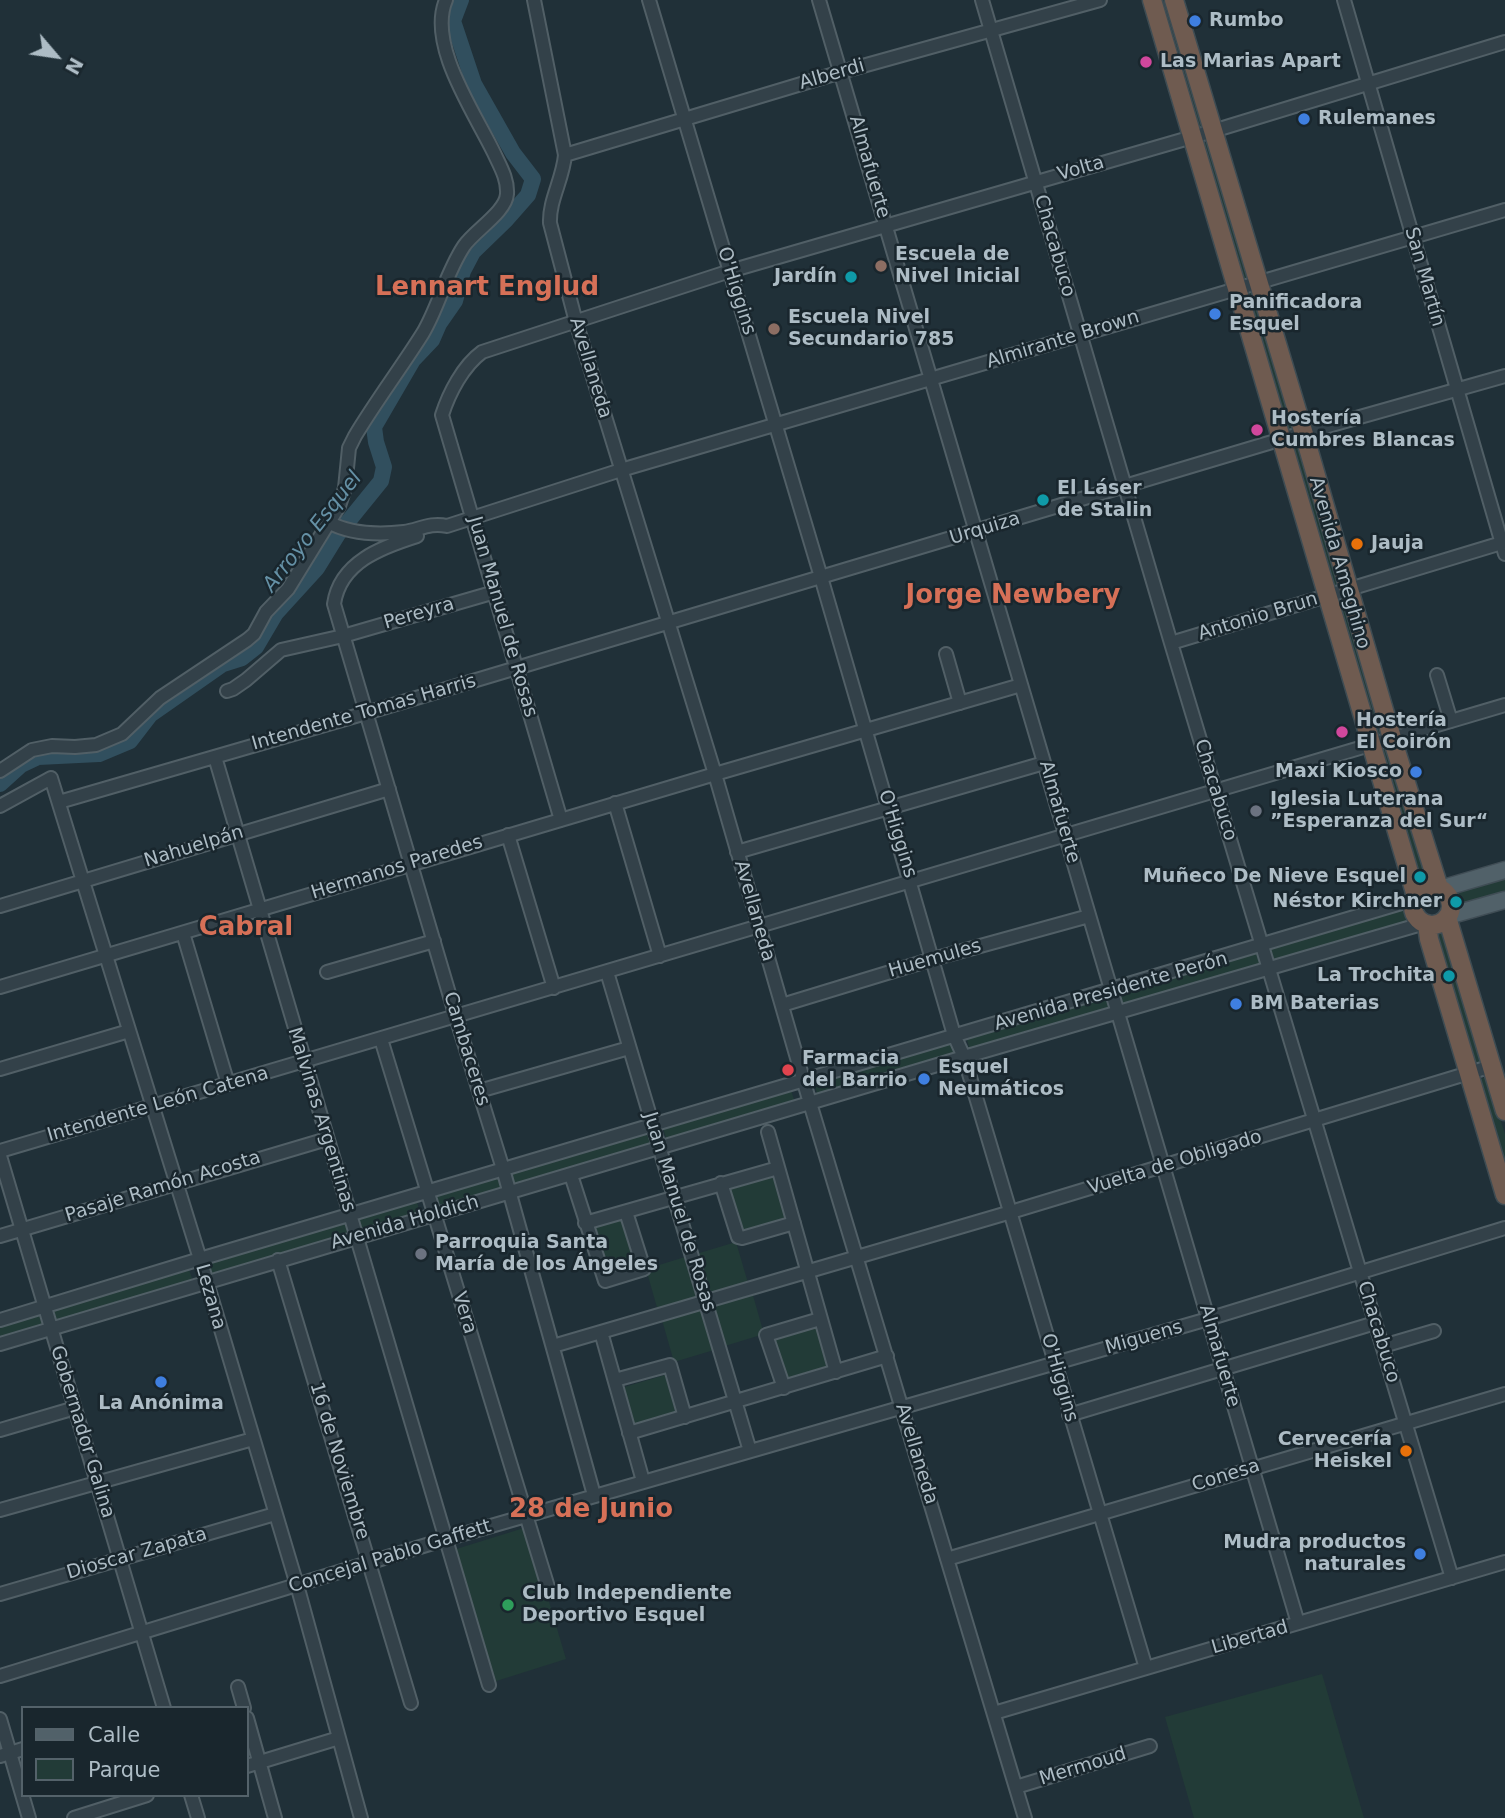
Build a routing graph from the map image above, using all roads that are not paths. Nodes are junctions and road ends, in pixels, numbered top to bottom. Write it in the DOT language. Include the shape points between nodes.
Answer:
graph roads {
  1 [pos="446,0"];
  2 [pos="649,0"];
  3 [pos="820,0"];
  4 [pos="982,0"];
  5 [pos="1100,0"];
  6 [pos="1152,0"];
  7 [pos="1174,0"];
  8 [pos="1345,0"];
  9 [pos="537,1"];
  10 [pos="991,32"];
  11 [pos="1505,42"];
  12 [pos="841,72"];
  13 [pos="1368,83"];
  14 [pos="685,119"];
  15 [pos="1213,131"];
  16 [pos="1192,136"];
  17 [pos="565,155"];
  18 [pos="1036,183"];
  19 [pos="1505,210"];
  20 [pos="886,227"];
  21 [pos="1412,236"];
  22 [pos="730,271"];
  23 [pos="1258,281"];
  24 [pos="1236,288"];
  25 [pos="576,322"];
  26 [pos="1080,335"];
  27 [pos="1505,376"];
  28 [pos="931,379"];
  29 [pos="1456,390"];
  30 [pos="442,415"];
  31 [pos="776,426"];
  32 [pos="1304,434"];
  33 [pos="1282,439"];
  34 [pos="621,470"];
  35 [pos="1125,487"];
  36 [pos="473,518"];
  37 [pos="333,525"];
  38 [pos="447,526"];
  39 [pos="976,531"];
  40 [pos="1504,546"];
  41 [pos="821,576"];
  42 [pos="1349,589"];
  43 [pos="495,592"];
  44 [pos="1326,596"];
  45 [pos="667,622"];
  46 [pos="343,636"];
  47 [pos="1171,643"];
  48 [pos="946,654"];
  49 [pos="517,668"];
  50 [pos="1437,675"];
  51 [pos="1021,685"];
  52 [pos="227,691"];
  53 [pos="960,703"];
  54 [pos="1505,705"];
  55 [pos="366,713"];
  56 [pos="1451,721"];
  57 [pos="866,730"];
  58 [pos="1392,738"];
  59 [pos="1370,745"];
  60 [pos="215,757"];
  61 [pos="1044,763"];
  62 [pos="0,771"];
  63 [pos="715,774"];
  64 [pos="389,789"];
  65 [pos="1215,790"];
  66 [pos="59,802"];
  67 [pos="615,803"];
  68 [pos="0,806"];
  69 [pos="889,808"];
  70 [pos="561,820"];
  71 [pos="237,834"];
  72 [pos="1065,834"];
  73 [pos="508,835"];
  74 [pos="737,852"];
  75 [pos="411,864"];
  76 [pos="1505,870"];
  77 [pos="83,881"];
  78 [pos="911,881"];
  79 [pos="1439,888"];
  80 [pos="1416,897"];
  81 [pos="1505,900"];
  82 [pos="0,906"];
  83 [pos="259,909"];
  84 [pos="1089,916"];
  85 [pos="1448,916"];
  86 [pos="1426,923"];
  87 [pos="759,927"];
  88 [pos="183,933"];
  89 [pos="434,942"];
  90 [pos="1262,943"];
  91 [pos="106,956"];
  92 [pos="660,956"];
  93 [pos="933,959"];
  94 [pos="1268,967"];
  95 [pos="327,972"];
  96 [pos="607,972"];
  97 [pos="0,987"];
  98 [pos="554,988"];
  99 [pos="1111,989"];
  100 [pos="782,1005"];
  101 [pos="1118,1012"];
  102 [pos="456,1017"];
  103 [pos="129,1031"];
  104 [pos="954,1035"];
  105 [pos="381,1039"];
  106 [pos="629,1048"];
  107 [pos="964,1057"];
  108 [pos="303,1062"];
  109 [pos="1492,1066"];
  110 [pos="0,1069"];
  111 [pos="1468,1073"];
  112 [pos="803,1079"];
  113 [pos="228,1084"];
  114 [pos="479,1091"];
  115 [pos="810,1103"];
  116 [pos="151,1107"];
  117 [pos="1505,1111"];
  118 [pos="1315,1121"];
  119 [pos="652,1125"];
  120 [pos="768,1132"];
  121 [pos="327,1139"];
  122 [pos="659,1148"];
  123 [pos="0,1154"];
  124 [pos="1163,1166"];
  125 [pos="778,1168"];
  126 [pos="503,1169"];
  127 [pos="571,1175"];
  128 [pos="175,1182"];
  129 [pos="721,1184"];
  130 [pos="428,1191"];
  131 [pos="510,1192"];
  132 [pos="1505,1195"];
  133 [pos="674,1196"];
  134 [pos="626,1212"];
  135 [pos="1011,1212"];
  136 [pos="349,1214"];
  137 [pos="434,1214"];
  138 [pos="585,1223"];
  139 [pos="794,1223"];
  140 [pos="1505,1228"];
  141 [pos="22,1230"];
  142 [pos="0,1236"];
  143 [pos="356,1237"];
  144 [pos="857,1257"];
  145 [pos="200,1259"];
  146 [pos="278,1260"];
  147 [pos="807,1272"];
  148 [pos="1360,1273"];
  149 [pos="205,1282"];
  150 [pos="706,1301"];
  151 [pos="45,1307"];
  152 [pos="820,1319"];
  153 [pos="1208,1319"];
  154 [pos="0,1320"];
  155 [pos="1375,1323"];
  156 [pos="51,1328"];
  157 [pos="1434,1331"];
  158 [pos="601,1332"];
  159 [pos="0,1344"];
  160 [pos="553,1346"];
  161 [pos="1383,1346"];
  162 [pos="887,1356"];
  163 [pos="1055,1363"];
  164 [pos="1223,1370"];
  165 [pos="836,1372"];
  166 [pos="615,1380"];
  167 [pos="784,1388"];
  168 [pos="1505,1394"];
  169 [pos="736,1402"];
  170 [pos="75,1408"];
  171 [pos="902,1408"];
  172 [pos="1069,1415"];
  173 [pos="685,1417"];
  174 [pos="1406,1423"];
  175 [pos="0,1430"];
  176 [pos="629,1433"];
  177 [pos="253,1439"];
  178 [pos="750,1451"];
  179 [pos="1252,1468"];
  180 [pos="643,1481"];
  181 [pos="97,1482"];
  182 [pos="594,1495"];
  183 [pos="0,1510"];
  184 [pos="275,1514"];
  185 [pos="1099,1514"];
  186 [pos="526,1516"];
  187 [pos="446,1539"];
  188 [pos="120,1559"];
  189 [pos="947,1559"];
  190 [pos="1505,1562"];
  191 [pos="370,1563"];
  192 [pos="1452,1578"];
  193 [pos="297,1585"];
  194 [pos="548,1587"];
  195 [pos="0,1594"];
  196 [pos="1298,1623"];
  197 [pos="142,1633"];
  198 [pos="1146,1668"];
  199 [pos="0,1676"];
  200 [pos="489,1685"];
  201 [pos="238,1687"];
  202 [pos="411,1703"];
  203 [pos="162,1706"];
  204 [pos="243,1706"];
  205 [pos="994,1713"];
  206 [pos="0,1719"];
  207 [pos="248,1726"];
  208 [pos="339,1738"];
  209 [pos="1150,1746"];
  210 [pos="5,1754"];
  211 [pos="253,1765"];
  212 [pos="1016,1787"];
  213 [pos="21,1797"];
  214 [pos="21,1797"];
  215 [pos="143,1797"];
  216 [pos="192,1797"];
  217 [pos="112,1812"];
  218 [pos="29,1818"];
  219 [pos="74,1818"];
  220 [pos="198,1818"];
  221 [pos="275,1818"];
  222 [pos="361,1818"];
  223 [pos="1025,1818"];
  1 -- 37 [label="street" via="442,42 507,183 507,198 464,245 423,333 355,436"];
  2 -- 14 [label="street, O'Higgins"];
  3 -- 12 [label="street, Almafuerte"];
  4 -- 10 [label="street, Chacabuco"];
  5 -- 10 [label="street, Alberdi"];
  6 -- 16 [label="highway, Avenida Ameghino"];
  7 -- 15 [label="highway, Avenida Ameghino"];
  8 -- 13 [label="street, San Martín"];
  9 -- 17 [label="street, Avellaneda"];
  10 -- 12 [label="street, Alberdi"];
  10 -- 18 [label="street, Chacabuco"];
  11 -- 13 [label="street, Volta"];
  12 -- 14 [label="street, Alberdi"];
  12 -- 20 [label="street, Almafuerte"];
  13 -- 15 [label="street, Volta"];
  13 -- 21 [label="street, San Martín"];
  14 -- 17 [label="street, Alberdi"];
  14 -- 22 [label="street, O'Higgins"];
  15 -- 16 [label="street, Volta"];
  15 -- 23 [label="highway, Avenida Ameghino"];
  16 -- 18 [label="street, Volta"];
  16 -- 24 [label="highway, Avenida Ameghino"];
  17 -- 25 [label="street, Avellaneda" via="549,211"];
  18 -- 20 [label="street, Volta"];
  18 -- 26 [label="street, Chacabuco"];
  19 -- 21 [label="street, Almirante Brown"];
  20 -- 22 [label="street, Volta"];
  20 -- 28 [label="street, Almafuerte"];
  21 -- 23 [label="street, Almirante Brown"];
  21 -- 29 [label="street, San Martín"];
  22 -- 25 [label="street, Volta"];
  22 -- 31 [label="street, O'Higgins"];
  23 -- 24 [label="street, Almirante Brown"];
  23 -- 32 [label="highway, Avenida Ameghino"];
  24 -- 26 [label="street, Almirante Brown"];
  24 -- 33 [label="highway, Avenida Ameghino"];
  25 -- 30 [label="street, Volta" via="482,352 446,400"];
  25 -- 34 [label="street, Avellaneda"];
  26 -- 28 [label="street, Almirante Brown"];
  26 -- 35 [label="street, Chacabuco"];
  27 -- 29 [label="street, Urquiza"];
  28 -- 31 [label="street, Almirante Brown"];
  28 -- 39 [label="street, Almafuerte"];
  29 -- 32 [label="street, Urquiza"];
  29 -- 40 [label="street, San Martín"];
  30 -- 36 [label="street, Juan Manuel de Rosas"];
  31 -- 34 [label="street, Almirante Brown"];
  31 -- 41 [label="street, O'Higgins"];
  32 -- 33 [label="street, Urquiza"];
  32 -- 42 [label="highway, Avenida Ameghino"];
  33 -- 35 [label="street, Urquiza"];
  33 -- 44 [label="highway, Avenida Ameghino"];
  34 -- 36 [label="street, Almirante Brown"];
  34 -- 45 [label="street, Avellaneda"];
  35 -- 39 [label="street, Urquiza"];
  35 -- 47 [label="street, Chacabuco"];
  36 -- 38 [label="street, Almirante Brown"];
  36 -- 43 [label="street, Juan Manuel de Rosas"];
  37 -- 38 [label="street" via="353,532"];
  37 -- 62 [label="street" via="254,634 160,698 122,734 96,745 32,750"];
  38 -- 46 [label="street, Cambaceres" via="392,544 353,567 336,591 334,604"];
  39 -- 41 [label="street, Urquiza"];
  39 -- 51 [label="street, Almafuerte"];
  40 -- 42 [label="street, Antonio Brun"];
  41 -- 45 [label="street, Urquiza"];
  41 -- 57 [label="street, O'Higgins"];
  42 -- 44 [label="street, Antonio Brun"];
  42 -- 58 [label="highway, Avenida Ameghino"];
  43 -- 46 [label="street, Pereyra"];
  43 -- 49 [label="street, Juan Manuel de Rosas"];
  44 -- 47 [label="street, Antonio Brun"];
  44 -- 59 [label="highway, Avenida Ameghino"];
  45 -- 49 [label="street, Intendente Tomas Harris"];
  45 -- 63 [label="street, Avellaneda"];
  46 -- 52 [label="street, Pereyra" via="281,650"];
  46 -- 55 [label="street, Cambaceres"];
  47 -- 65 [label="street, Chacabuco"];
  48 -- 53 [label="street"];
  49 -- 55 [label="street, Intendente Tomas Harris"];
  49 -- 70 [label="street, Juan Manuel de Rosas"];
  50 -- 56 [label="street"];
  51 -- 53 [label="street"];
  51 -- 61 [label="street, Almafuerte"];
  53 -- 57 [label="street"];
  54 -- 56 [label="street, Intendente León Catena"];
  55 -- 60 [label="street, Intendente Tomas Harris"];
  55 -- 64 [label="street, Cambaceres"];
  56 -- 58 [label="street, Intendente León Catena"];
  57 -- 63 [label="street"];
  57 -- 69 [label="street, O'Higgins"];
  58 -- 59 [label="street, Intendente León Catena"];
  58 -- 79 [label="highway, Avenida Ameghino"];
  59 -- 65 [label="street, Intendente León Catena"];
  59 -- 80 [label="highway, Avenida Ameghino"];
  60 -- 66 [label="street, Intendente Tomas Harris"];
  60 -- 71 [label="street, Malvinas Argentinas"];
  61 -- 69 [label="street"];
  61 -- 72 [label="street, Almafuerte"];
  63 -- 67 [label="street, Hermanos Paredes"];
  63 -- 74 [label="street, Avellaneda"];
  64 -- 71 [label="street, Nahuelpán"];
  64 -- 75 [label="street, Cambaceres"];
  65 -- 72 [label="street, Intendente León Catena"];
  65 -- 90 [label="street, Chacabuco"];
  66 -- 68 [label="street, Lezana" via="51,778"];
  66 -- 77 [label="street, Lezana"];
  67 -- 70 [label="street, Hermanos Paredes"];
  67 -- 92 [label="street"];
  69 -- 74 [label="street"];
  69 -- 78 [label="street, O'Higgins"];
  70 -- 73 [label="street, Hermanos Paredes"];
  71 -- 77 [label="street, Nahuelpán"];
  71 -- 83 [label="street, Malvinas Argentinas"];
  72 -- 78 [label="street, Intendente León Catena"];
  72 -- 84 [label="street, Almafuerte"];
  73 -- 75 [label="street, Hermanos Paredes"];
  73 -- 98 [label="street"];
  74 -- 87 [label="street, Avellaneda"];
  75 -- 83 [label="street, Hermanos Paredes"];
  75 -- 89 [label="street, Cambaceres"];
  76 -- 79 [label="main road"];
  77 -- 82 [label="street, Nahuelpán"];
  77 -- 91 [label="street, Lezana"];
  78 -- 87 [label="street, Intendente León Catena"];
  78 -- 93 [label="street, O'Higgins"];
  79 -- 80 [label="highway" via="1425,888"];
  79 -- 85 [label="highway" via="1450,898"];
  80 -- 86 [label="highway" via="1413,908"];
  80 -- 90 [label="street, Avenida Presidente Perón"];
  81 -- 85 [label="main road"];
  83 -- 88 [label="street, Hermanos Paredes"];
  83 -- 108 [label="street, Malvinas Argentinas"];
  84 -- 93 [label="street, Huemules"];
  84 -- 99 [label="street, Almafuerte"];
  85 -- 86 [label="highway" via="1438,924"];
  85 -- 109 [label="highway"];
  86 -- 94 [label="street, Avenida Presidente Perón"];
  86 -- 111 [label="highway"];
  87 -- 92 [label="street, Intendente León Catena"];
  87 -- 100 [label="street, Avellaneda"];
  88 -- 91 [label="street, Hermanos Paredes"];
  88 -- 113 [label="street"];
  89 -- 95 [label="street"];
  89 -- 102 [label="street, Cambaceres"];
  90 -- 94 [label="street, Chacabuco"];
  90 -- 99 [label="street, Avenida Presidente Perón"];
  91 -- 97 [label="street, Hermanos Paredes"];
  91 -- 103 [label="street, Lezana"];
  92 -- 96 [label="street, Intendente León Catena"];
  93 -- 100 [label="street, Huemules"];
  93 -- 104 [label="street, O'Higgins"];
  94 -- 101 [label="street, Avenida Presidente Perón"];
  94 -- 118 [label="street, Chacabuco"];
  96 -- 98 [label="street, Intendente León Catena"];
  96 -- 106 [label="street, Juan Manuel de Rosas"];
  98 -- 102 [label="street, Intendente León Catena"];
  99 -- 101 [label="street, Almafuerte"];
  99 -- 104 [label="street, Avenida Presidente Perón"];
  100 -- 112 [label="street, Avellaneda"];
  101 -- 107 [label="street, Avenida Presidente Perón"];
  101 -- 124 [label="street, Almafuerte"];
  102 -- 105 [label="street, Intendente León Catena"];
  102 -- 114 [label="street, Cambaceres"];
  103 -- 110 [label="street"];
  103 -- 116 [label="street, Lezana"];
  104 -- 107 [label="street, O'Higgins"];
  104 -- 112 [label="street, Avenida Presidente Perón"];
  105 -- 108 [label="street, Intendente León Catena"];
  105 -- 130 [label="street, Vera"];
  106 -- 114 [label="street"];
  106 -- 119 [label="street, Juan Manuel de Rosas"];
  107 -- 115 [label="street, Avenida Presidente Perón"];
  107 -- 135 [label="street, O'Higgins"];
  108 -- 113 [label="street, Intendente León Catena"];
  108 -- 121 [label="street, Malvinas Argentinas"];
  109 -- 111 [label="street, Vuelta de Obligado"];
  109 -- 117 [label="highway"];
  111 -- 118 [label="street, Vuelta de Obligado"];
  111 -- 132 [label="highway"];
  112 -- 115 [label="street, Avellaneda"];
  112 -- 119 [label="street, Avenida Holdich"];
  113 -- 116 [label="street, Intendente León Catena"];
  114 -- 126 [label="street, Cambaceres"];
  115 -- 122 [label="street, Avenida Holdich"];
  115 -- 144 [label="street, Avellaneda"];
  116 -- 123 [label="street, Intendente León Catena"];
  116 -- 128 [label="street, Lezana"];
  118 -- 124 [label="street, Vuelta de Obligado"];
  118 -- 148 [label="street, Chacabuco"];
  119 -- 122 [label="street, Juan Manuel de Rosas"];
  119 -- 126 [label="street, Avenida Holdich"];
  120 -- 125 [label="street"];
  121 -- 128 [label="street, Pasaje Ramón Acosta"];
  121 -- 136 [label="street, Malvinas Argentinas"];
  122 -- 127 [label="street, Avenida Holdich"];
  122 -- 133 [label="street, Juan Manuel de Rosas"];
  123 -- 141 [label="street, Gobernador Galina"];
  124 -- 135 [label="street, Vuelta de Obligado"];
  124 -- 153 [label="street, Almafuerte"];
  125 -- 129 [label="street"];
  125 -- 139 [label="street"];
  126 -- 130 [label="street, Avenida Holdich"];
  126 -- 131 [label="street, Cambaceres"];
  127 -- 131 [label="street, Avenida Holdich"];
  127 -- 138 [label="street"];
  128 -- 141 [label="street, Pasaje Ramón Acosta"];
  128 -- 145 [label="street, Lezana"];
  129 -- 133 [label="street"];
  129 -- 139 [label="street" via="738,1237"];
  130 -- 136 [label="street, Avenida Holdich"];
  130 -- 137 [label="street, Vera"];
  131 -- 137 [label="street, Avenida Holdich"];
  131 -- 160 [label="street, Cambaceres"];
  133 -- 134 [label="street"];
  133 -- 150 [label="street, Juan Manuel de Rosas"];
  134 -- 138 [label="street"];
  134 -- 138 [label="street" via="644,1269 605,1281"];
  135 -- 144 [label="street, Vuelta de Obligado"];
  135 -- 163 [label="street, O'Higgins"];
  136 -- 143 [label="street, Malvinas Argentinas"];
  136 -- 145 [label="street, Avenida Holdich"];
  137 -- 143 [label="street, Avenida Holdich"];
  137 -- 186 [label="street, Vera"];
  139 -- 147 [label="street"];
  140 -- 148 [label="street, Miguens"];
  141 -- 142 [label="street, Pasaje Ramón Acosta"];
  141 -- 151 [label="street, Gobernador Galina"];
  143 -- 146 [label="street, Avenida Holdich"];
  143 -- 187 [label="street, Malvinas Argentinas"];
  144 -- 147 [label="street, Vuelta de Obligado"];
  144 -- 162 [label="street, Avellaneda"];
  145 -- 149 [label="street, Lezana"];
  145 -- 151 [label="street, Avenida Holdich"];
  146 -- 149 [label="street, Avenida Holdich"];
  146 -- 191 [label="street, 16 de Noviembre"];
  147 -- 150 [label="street, Vuelta de Obligado"];
  147 -- 152 [label="street"];
  148 -- 153 [label="street, Miguens"];
  148 -- 155 [label="street, Chacabuco"];
  149 -- 156 [label="street, Avenida Holdich"];
  149 -- 177 [label="street, Lezana"];
  150 -- 158 [label="street, Vuelta de Obligado"];
  150 -- 169 [label="street, Juan Manuel de Rosas"];
  151 -- 154 [label="street, Avenida Holdich"];
  151 -- 156 [label="street, Gobernador Galina"];
  152 -- 165 [label="street"];
  152 -- 167 [label="street" via="766,1335"];
  153 -- 163 [label="street, Miguens"];
  153 -- 164 [label="street, Almafuerte"];
  155 -- 161 [label="street, Chacabuco"];
  155 -- 164 [label="street"];
  156 -- 159 [label="street, Avenida Holdich"];
  156 -- 170 [label="street, Gobernador Galina"];
  157 -- 161 [label="street"];
  158 -- 160 [label="street, Vuelta de Obligado"];
  158 -- 166 [label="street"];
  160 -- 182 [label="street, Cambaceres"];
  161 -- 174 [label="street, Chacabuco"];
  162 -- 165 [label="street"];
  162 -- 171 [label="street, Avellaneda"];
  163 -- 171 [label="street, Miguens"];
  163 -- 172 [label="street, O'Higgins"];
  164 -- 172 [label="street"];
  164 -- 179 [label="street, Almafuerte"];
  165 -- 167 [label="street"];
  166 -- 173 [label="street" via="670,1364"];
  166 -- 176 [label="street"];
  167 -- 169 [label="street"];
  168 -- 174 [label="street, Conesa"];
  169 -- 173 [label="street"];
  169 -- 178 [label="street, Juan Manuel de Rosas"];
  170 -- 175 [label="street"];
  170 -- 181 [label="street, Gobernador Galina"];
  171 -- 178 [label="street, Concejal Pablo Gaffett"];
  171 -- 189 [label="street, Avellaneda"];
  172 -- 185 [label="street, O'Higgins"];
  173 -- 176 [label="street"];
  174 -- 179 [label="street, Conesa"];
  174 -- 192 [label="street, Chacabuco"];
  176 -- 180 [label="street"];
  177 -- 181 [label="street"];
  177 -- 184 [label="street, Lezana"];
  178 -- 180 [label="street, Concejal Pablo Gaffett"];
  179 -- 185 [label="street, Conesa"];
  179 -- 196 [label="street, Almafuerte"];
  180 -- 182 [label="street, Concejal Pablo Gaffett"];
  181 -- 183 [label="street"];
  181 -- 188 [label="street, Gobernador Galina"];
  182 -- 186 [label="street, Concejal Pablo Gaffett"];
  184 -- 188 [label="street, Dioscar Zapata"];
  184 -- 193 [label="street, Lezana"];
  185 -- 189 [label="street, Conesa"];
  185 -- 198 [label="street, O'Higgins"];
  186 -- 187 [label="street, Concejal Pablo Gaffett"];
  186 -- 194 [label="street, Vera"];
  187 -- 191 [label="street, Concejal Pablo Gaffett"];
  187 -- 200 [label="street, Malvinas Argentinas"];
  188 -- 195 [label="street, Dioscar Zapata"];
  188 -- 197 [label="street, Gobernador Galina"];
  189 -- 205 [label="street, Avellaneda"];
  190 -- 192 [label="street, Libertad"];
  191 -- 193 [label="street, Concejal Pablo Gaffett"];
  191 -- 202 [label="street, 16 de Noviembre"];
  192 -- 196 [label="street, Libertad"];
  193 -- 197 [label="street, Concejal Pablo Gaffett"];
  193 -- 208 [label="street, Lezana"];
  196 -- 198 [label="street, Libertad"];
  197 -- 199 [label="street, Concejal Pablo Gaffett"];
  197 -- 203 [label="street, Gobernador Galina"];
  198 -- 205 [label="street, Libertad"];
  201 -- 204 [label="street"];
  205 -- 212 [label="street, Avellaneda"];
  206 -- 210 [label="street"];
  207 -- 211 [label="street"];
  208 -- 211 [label="street"];
  208 -- 222 [label="street, Lezana"];
  209 -- 212 [label="street, Mermoud"];
  210 -- 213 [label="street"];
  211 -- 221 [label="street"];
  212 -- 223 [label="street, Avellaneda"];
  214 -- 218 [label="street"];
  215 -- 217 [label="street"];
  216 -- 220 [label="street"];
  217 -- 219 [label="street"];
}
